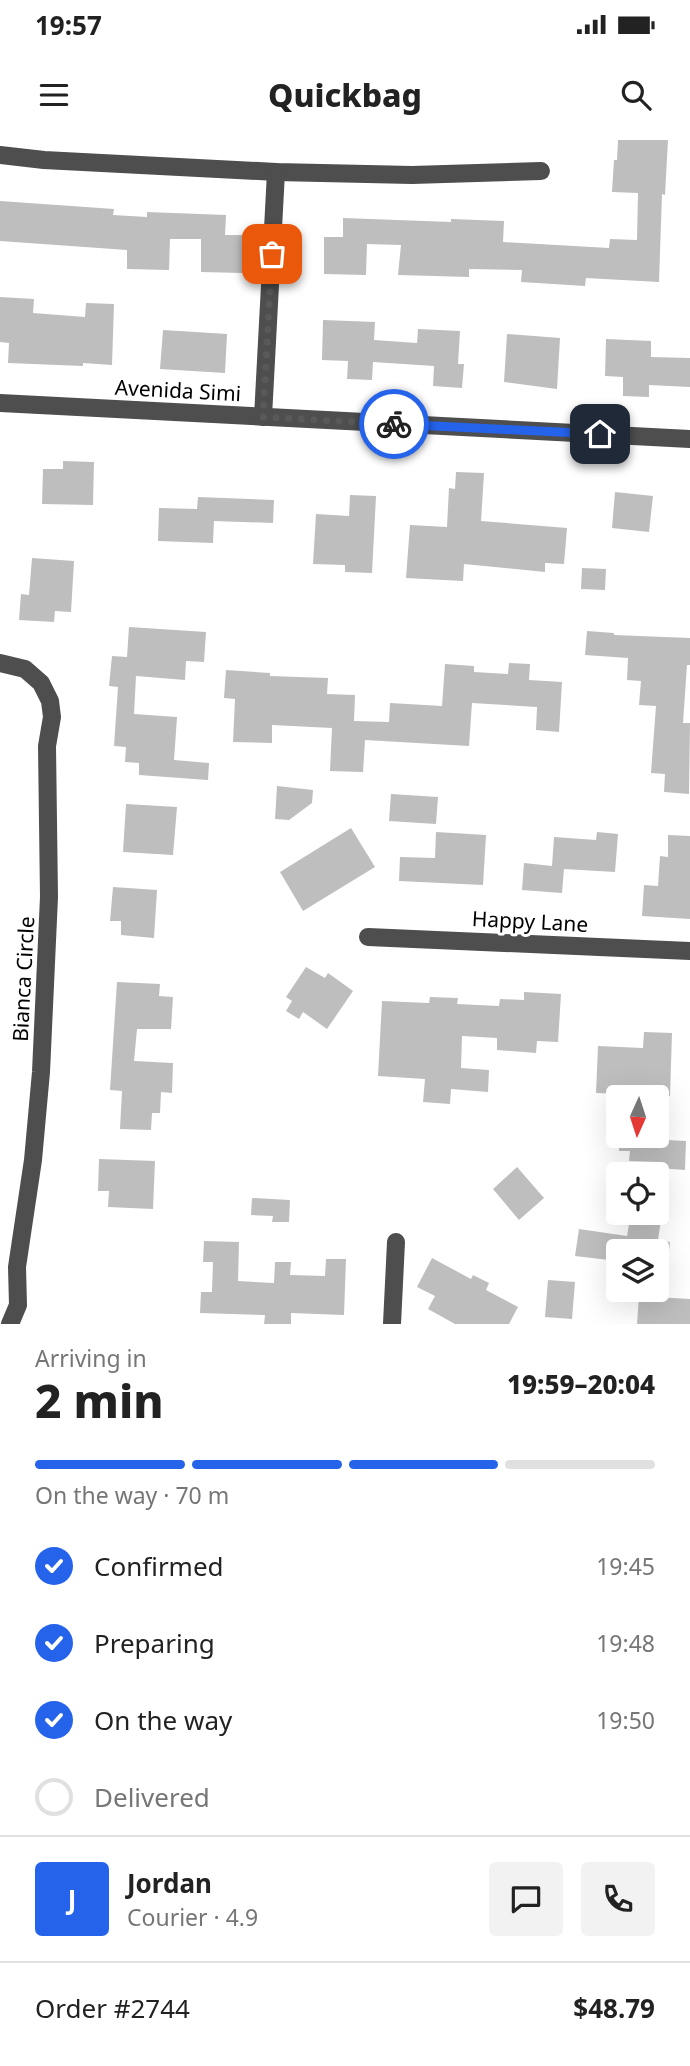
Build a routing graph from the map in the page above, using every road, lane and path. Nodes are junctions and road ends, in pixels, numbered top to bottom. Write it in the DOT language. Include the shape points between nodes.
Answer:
graph roads {
  1 [pos="0,155"];
  2 [pos="541,171"];
  3 [pos="276,173"];
  4 [pos="0,403"];
  5 [pos="263,417"];
  6 [pos="690,439"];
  7 [pos="0,663"];
  8 [pos="368,937"];
  9 [pos="690,951"];
  10 [pos="396,1242"];
  11 [pos="10,1324"];
  12 [pos="391,1324"];
  1 -- 3 [label="street"];
  2 -- 3 [label="street"];
  3 -- 5 [label="street"];
  4 -- 5 [label="street, Avenida Simi"];
  5 -- 6 [label="street, Avenida Simi"];
  7 -- 11 [label="street, Bianca Circle" via="25,669 40,683 52,717 47,746 49,897 41,1072 17,1267 18,1305"];
  8 -- 9 [label="street, Happy Lane"];
  10 -- 12 [label="street"];
}
